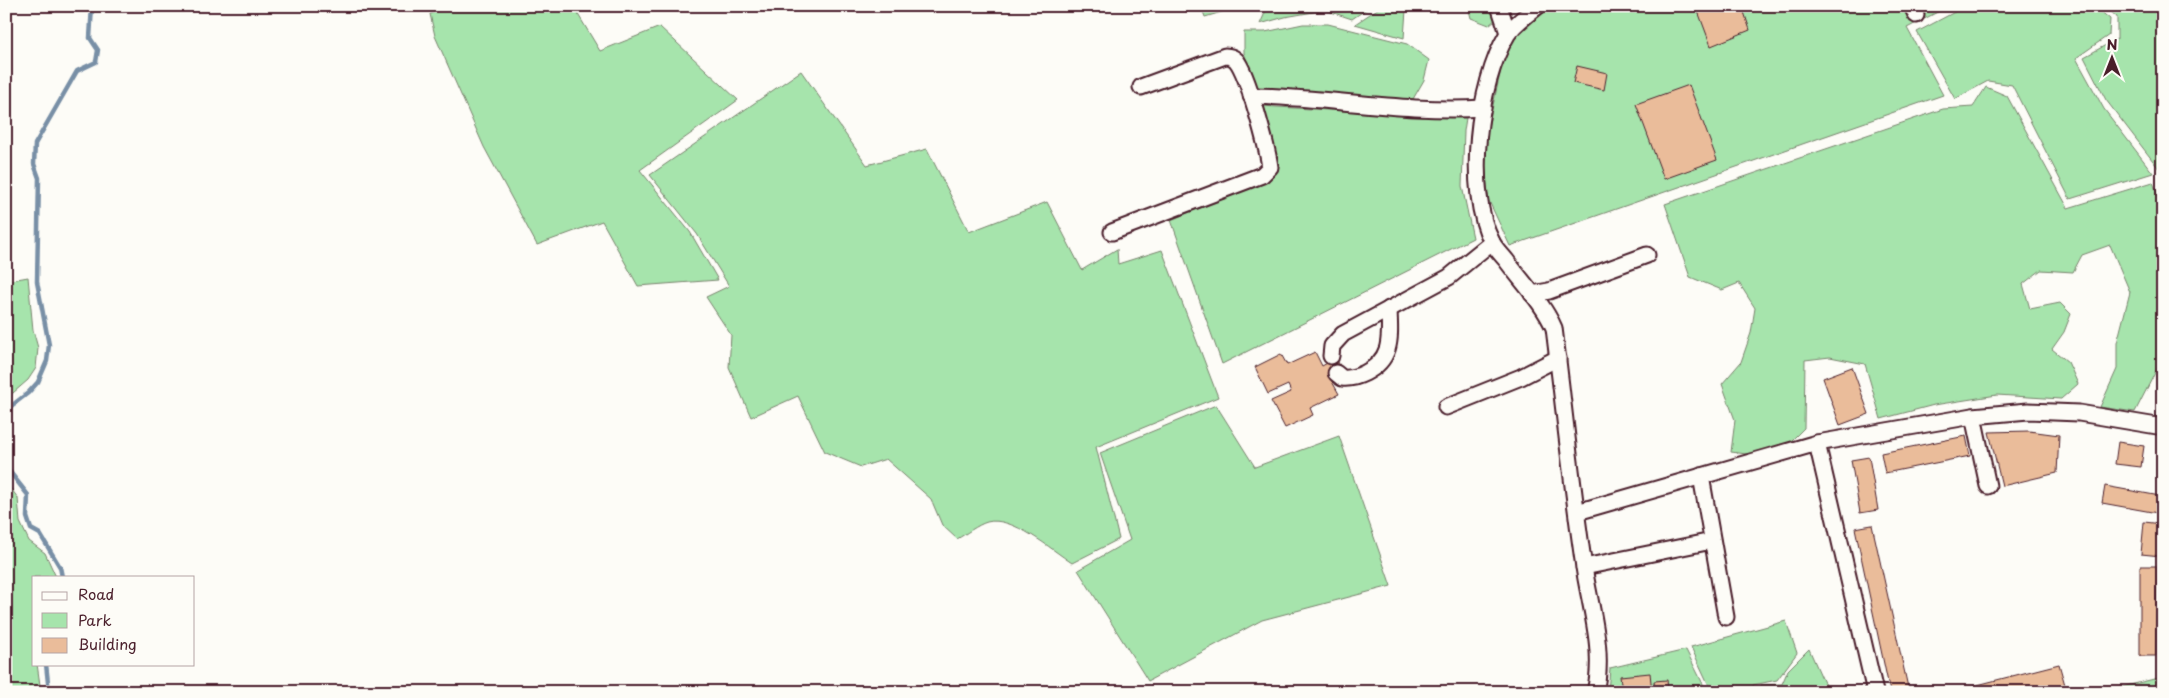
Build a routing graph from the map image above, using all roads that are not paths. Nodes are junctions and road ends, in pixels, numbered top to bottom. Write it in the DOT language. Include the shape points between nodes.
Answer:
graph roads {
  1 [pos="1499,6"];
  2 [pos="1538,6"];
  3 [pos="1508,32"];
  4 [pos="1140,87"];
  5 [pos="1251,96"];
  6 [pos="1483,108"];
  7 [pos="1112,232"];
  8 [pos="1492,242"];
  9 [pos="1647,255"];
  10 [pos="1532,294"];
  11 [pos="1389,309"];
  12 [pos="1331,356"];
  13 [pos="1558,358"];
  14 [pos="1336,373"];
  15 [pos="1446,407"];
  16 [pos="1973,416"];
  17 [pos="2163,427"];
  18 [pos="1817,443"];
  19 [pos="1701,476"];
  20 [pos="1988,486"];
  21 [pos="1577,512"];
  22 [pos="1712,541"];
  23 [pos="1584,567"];
  24 [pos="1726,617"];
  25 [pos="1595,692"];
  26 [pos="1875,692"];
  1 -- 3 [label="street"];
  2 -- 3 [label="street"];
  3 -- 6 [label="street" via="1499,51"];
  4 -- 5 [label="street" via="1225,56 1236,60"];
  5 -- 6 [label="street" via="1447,110"];
  5 -- 7 [label="street" via="1270,167 1262,175"];
  6 -- 8 [label="street" via="1476,154 1482,212"];
  8 -- 10 [label="street"];
  8 -- 11 [label="street" via="1449,277"];
  9 -- 10 [label="street" via="1550,291"];
  10 -- 13 [label="street" via="1547,312 1554,328"];
  11 -- 12 [label="street" via="1343,334 1332,346"];
  11 -- 14 [label="street" via="1389,346 1383,362 1356,378 1342,378"];
  13 -- 15 [label="street" via="1521,377"];
  13 -- 21 [label="street"];
  16 -- 17 [label="street" via="2028,411 2079,413"];
  16 -- 18 [label="street"];
  16 -- 20 [label="street"];
  18 -- 19 [label="street"];
  18 -- 26 [label="street"];
  19 -- 21 [label="street"];
  19 -- 22 [label="street"];
  21 -- 23 [label="street"];
  22 -- 23 [label="street"];
  22 -- 24 [label="street"];
  23 -- 25 [label="street" via="1597,645 1599,677"];
}
